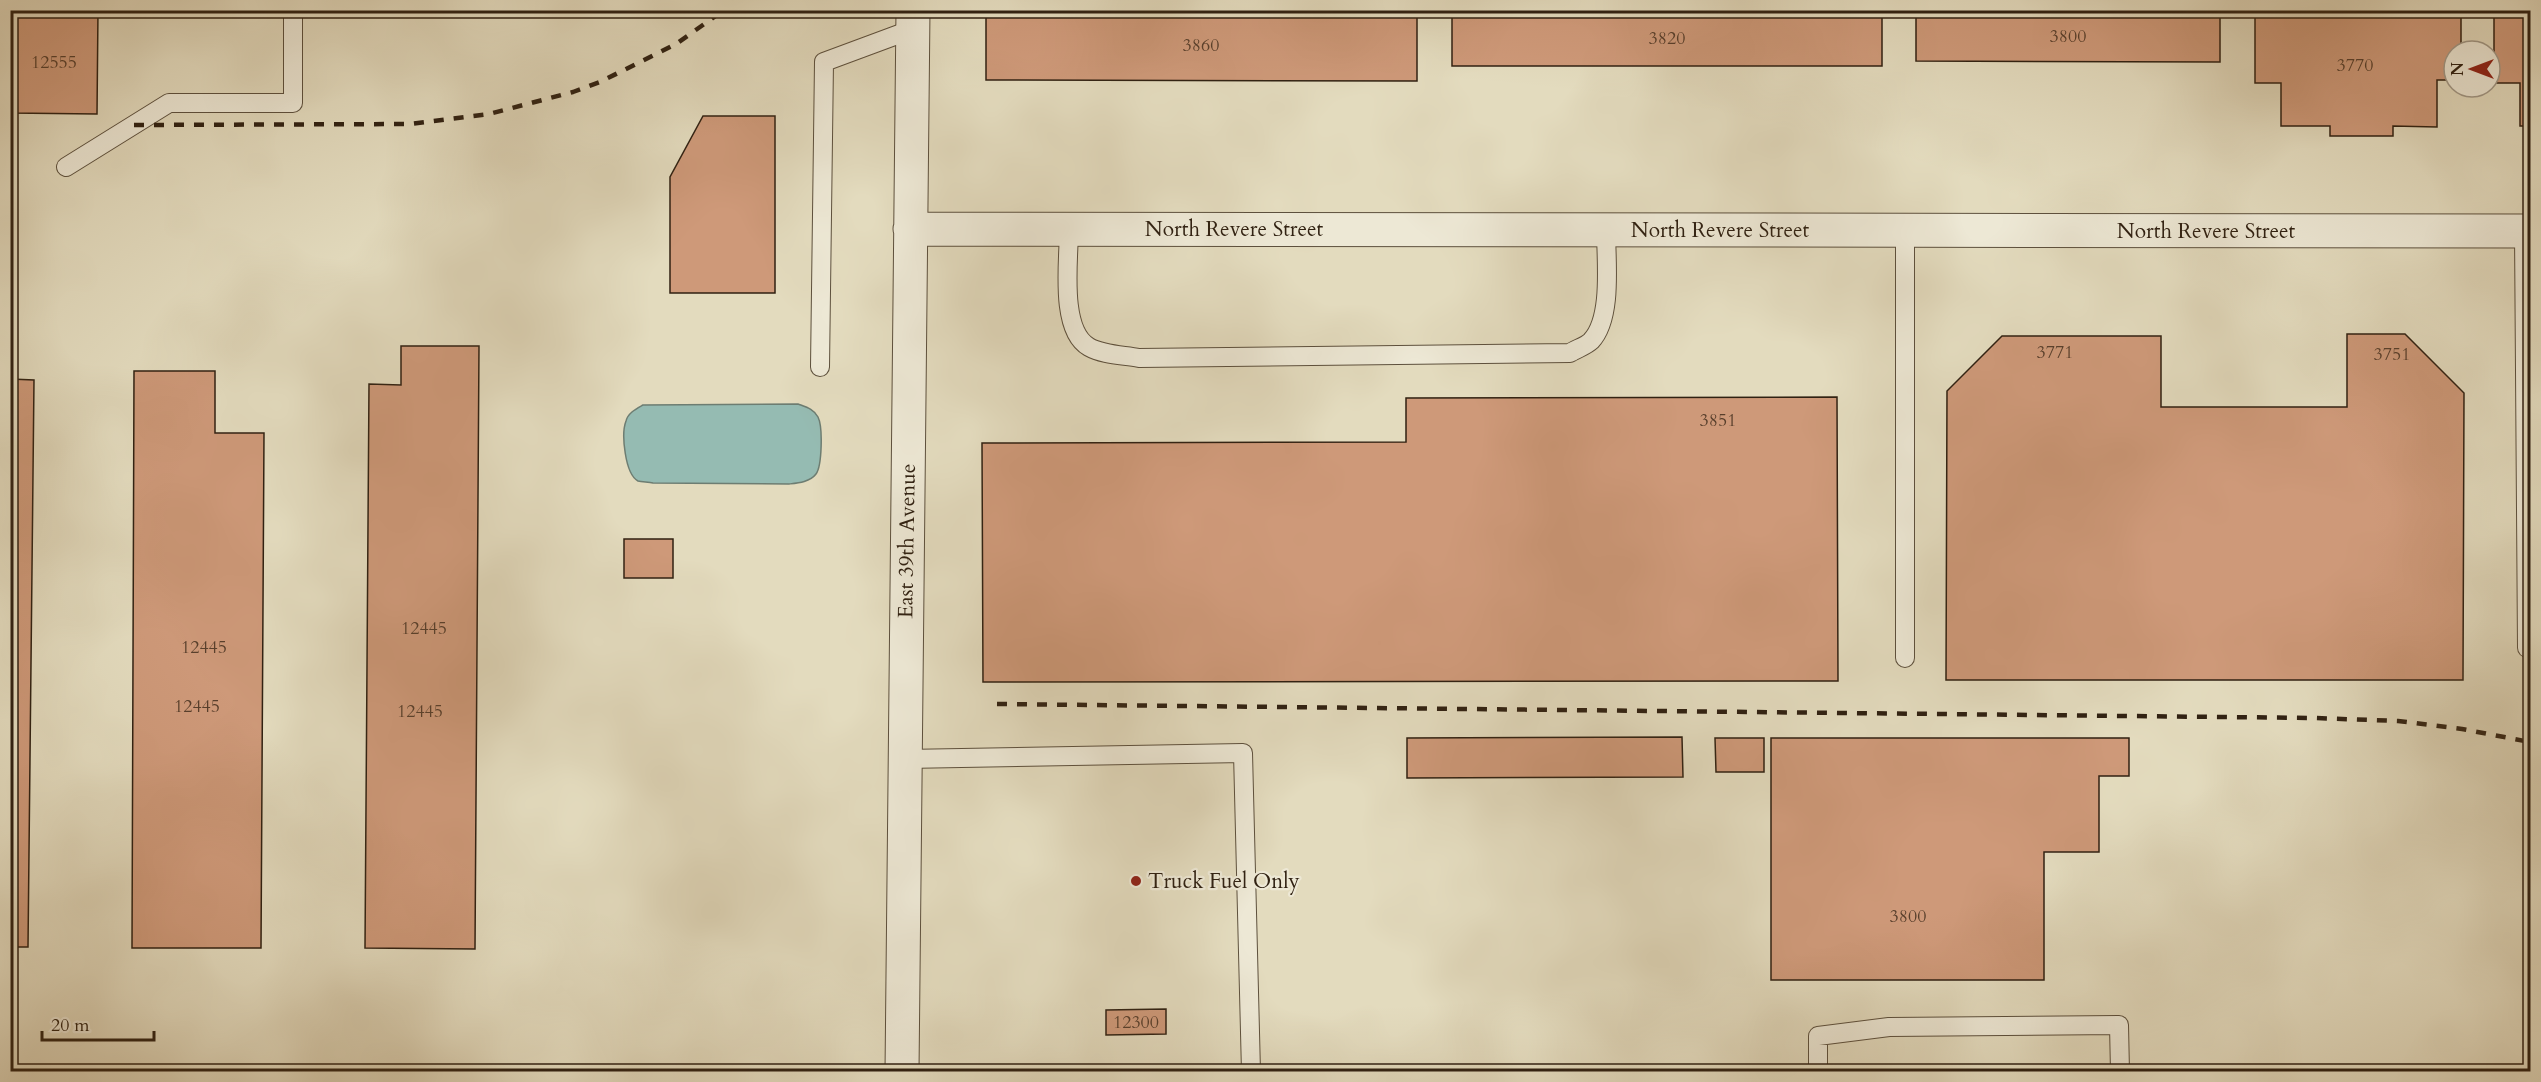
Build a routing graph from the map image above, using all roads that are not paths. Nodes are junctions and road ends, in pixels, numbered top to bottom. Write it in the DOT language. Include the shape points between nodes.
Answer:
graph roads {
  1 [pos="293,10"];
  2 [pos="913,20"];
  3 [pos="66,167"];
  4 [pos="910,229"];
  5 [pos="1069,229"];
  6 [pos="1606,230"];
  7 [pos="1905,230"];
  8 [pos="2527,231"];
  9 [pos="820,367"];
  10 [pos="2530,648"];
  11 [pos="1905,658"];
  12 [pos="905,759"];
  13 [pos="902,1071"];
  14 [pos="1251,1071"];
  15 [pos="1818,1071"];
  16 [pos="2120,1071"];
  1 -- 3 [label="lane" via="293,103 169,103"];
  2 -- 4 [label="street, East 39th Avenue"];
  2 -- 9 [label="lane" via="824,62"];
  4 -- 5 [label="street, North Revere Street"];
  4 -- 12 [label="street, East 39th Avenue"];
  5 -- 6 [label="street, North Revere Street"];
  5 -- 6 [label="lane" via="1069,314 1074,329 1088,346 1139,358 1570,352 1591,341 1602,321"];
  6 -- 7 [label="street, North Revere Street"];
  7 -- 8 [label="street, North Revere Street"];
  7 -- 11 [label="lane"];
  8 -- 10 [label="lane"];
  12 -- 13 [label="street, East 39th Avenue"];
  12 -- 14 [label="lane" via="1243,753"];
  15 -- 16 [label="lane" via="1818,1036 1889,1027 2119,1025"];
}
